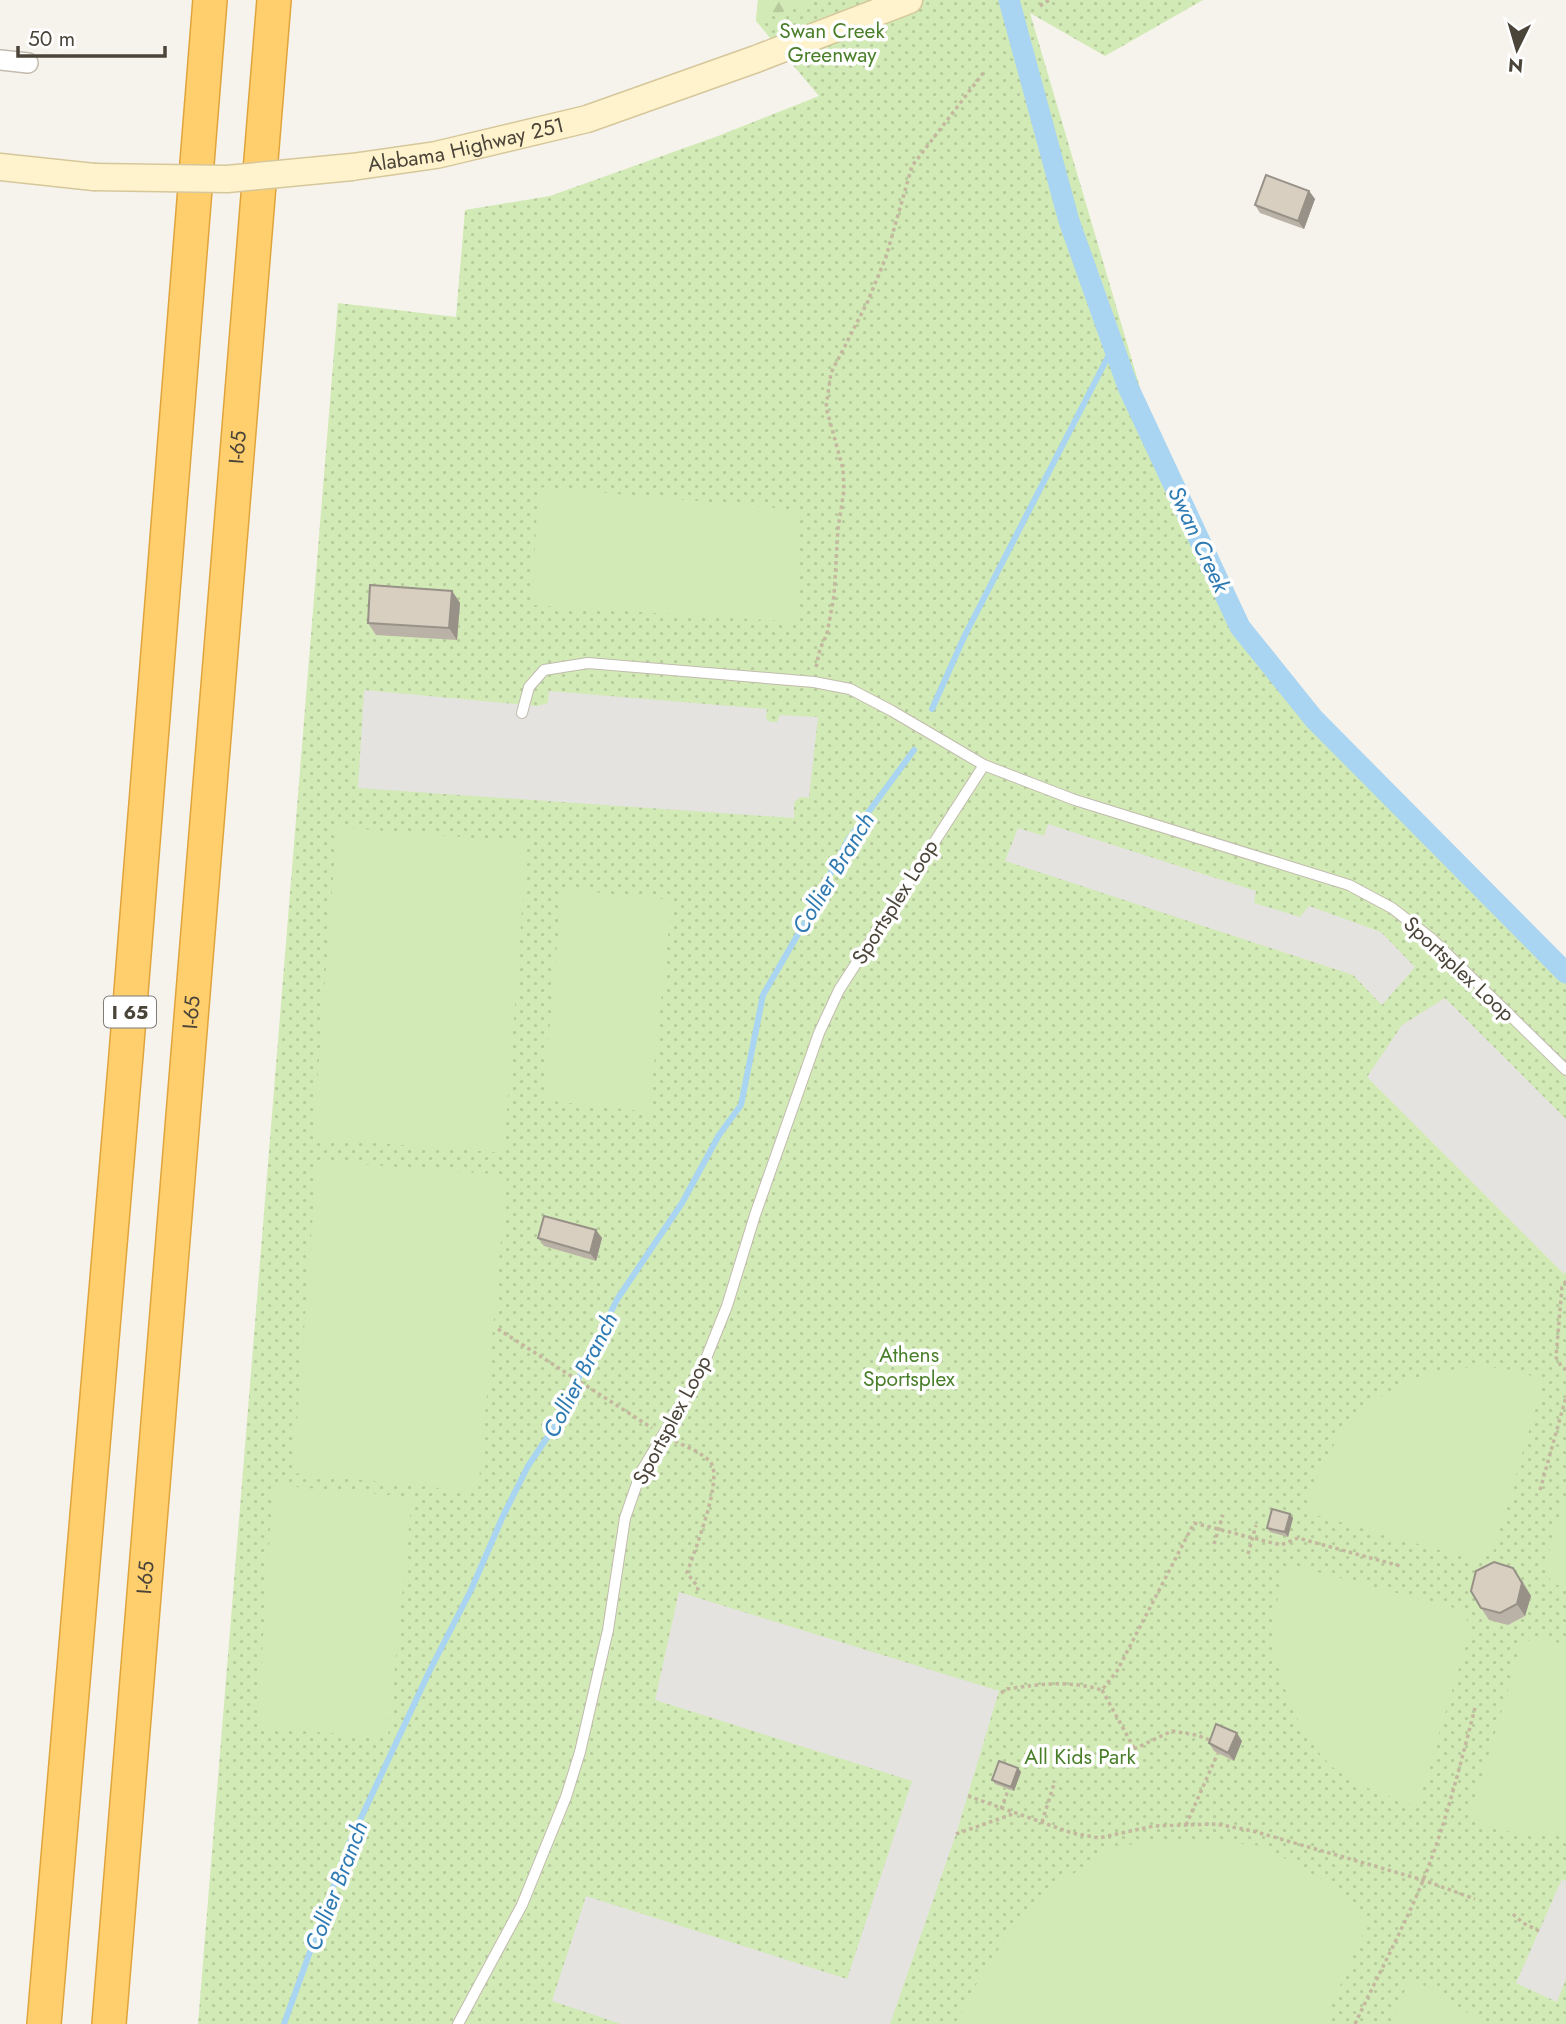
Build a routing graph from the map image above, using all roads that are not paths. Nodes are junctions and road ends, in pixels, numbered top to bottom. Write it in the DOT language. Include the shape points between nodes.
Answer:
graph roads {
  1 [pos="210,0"];
  2 [pos="274,0"];
  3 [pos="909,0"];
  4 [pos="0,60"];
  5 [pos="28,63"];
  6 [pos="0,167"];
  7 [pos="522,713"];
  8 [pos="984,765"];
  9 [pos="1566,1070"];
  10 [pos="44,2024"];
  11 [pos="109,2024"];
  12 [pos="457,2024"];
  1 -- 10 [label="highway, I 65"];
  2 -- 11 [label="highway, I-65"];
  3 -- 6 [label="main road, Alabama Highway 251, bridge" via="587,119 436,155 227,179 94,177"];
  4 -- 5 [label="street"];
  7 -- 8 [label="lane, Sportsplex Loop" via="529,687 544,670 588,663 814,682 850,689"];
  8 -- 9 [label="lane, Sportsplex Loop" via="1075,800 1349,885 1392,908 1432,939"];
  8 -- 12 [label="lane, Sportsplex Loop" via="839,990 818,1033 727,1306 701,1371 641,1472 625,1518 608,1630 566,1797 522,1905"];
}
